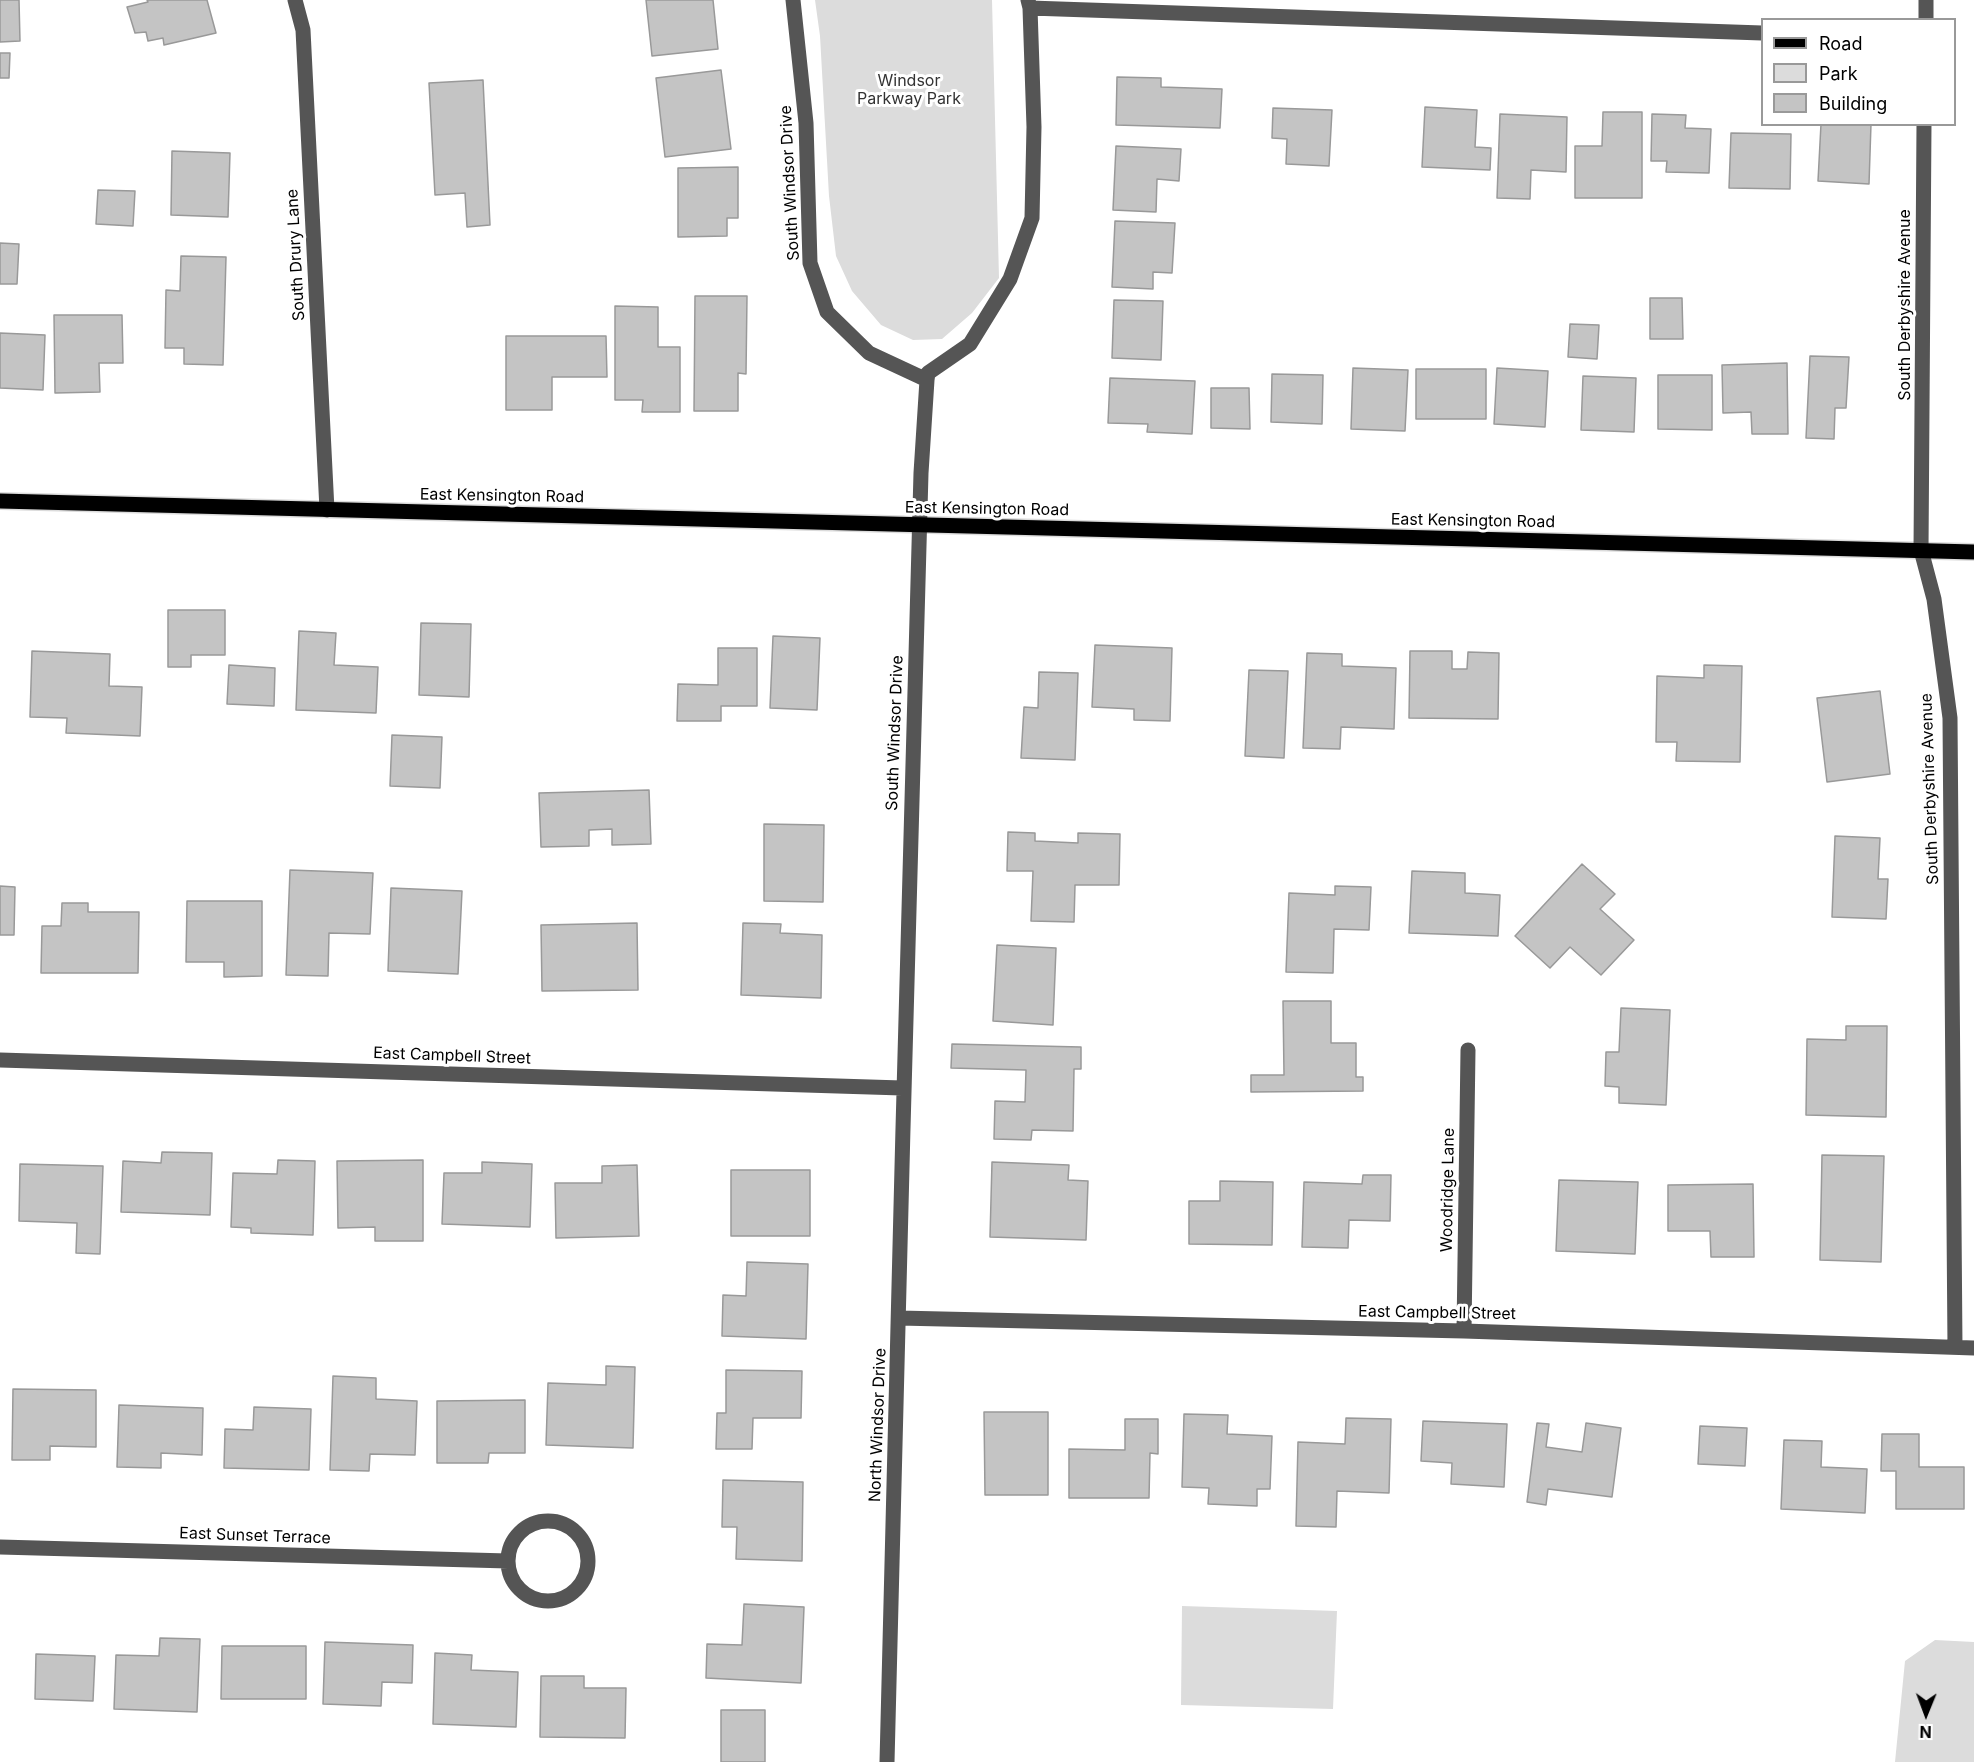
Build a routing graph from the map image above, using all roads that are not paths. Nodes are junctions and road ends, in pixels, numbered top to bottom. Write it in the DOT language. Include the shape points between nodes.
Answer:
graph roads {
  1 [pos="294,0"];
  2 [pos="793,0"];
  3 [pos="1926,0"];
  4 [pos="1029,4"];
  5 [pos="1926,18"];
  6 [pos="1761,33"];
  7 [pos="1924,126"];
  8 [pos="927,380"];
  9 [pos="0,501"];
  10 [pos="327,510"];
  11 [pos="920,525"];
  12 [pos="1921,550"];
  13 [pos="1974,552"];
  14 [pos="1468,1050"];
  15 [pos="0,1060"];
  16 [pos="902,1088"];
  17 [pos="899,1318"];
  18 [pos="1464,1331"];
  19 [pos="1955,1347"];
  20 [pos="1974,1347"];
  21 [pos="0,1547"];
  22 [pos="508,1561"];
  23 [pos="887,1762"];
  1 -- 10 [label="street, South Drury Lane" via="303,30"];
  2 -- 8 [label="street, South Windsor Drive" via="806,123 810,263 827,312 869,354"];
  3 -- 5 [label="street"];
  4 -- 6 [label="street"];
  4 -- 8 [label="street" via="1034,127 1032,218 1010,279 970,344 928,373"];
  7 -- 12 [label="street, South Derbyshire Avenue"];
  8 -- 11 [label="street, South Windsor Drive"];
  9 -- 10 [label="main road, East Kensington Road"];
  10 -- 11 [label="main road, East Kensington Road"];
  11 -- 12 [label="main road, East Kensington Road"];
  11 -- 16 [label="street, South Windsor Drive"];
  12 -- 13 [label="main road, East Kensington Road"];
  12 -- 19 [label="street, South Derbyshire Avenue" via="1934,599 1950,718"];
  14 -- 18 [label="street, Woodridge Lane"];
  15 -- 16 [label="street, East Campbell Street"];
  16 -- 17 [label="street, North Windsor Drive"];
  17 -- 18 [label="street, East Campbell Street"];
  17 -- 23 [label="street, North Windsor Drive"];
  18 -- 19 [label="street, East Campbell Street"];
  19 -- 20 [label="street, East Campbell Street"];
  21 -- 22 [label="street, East Sunset Terrace"];
  22 -- 22 [label="street" via="510,1574 525,1594 550,1601 562,1599 582,1583 588,1558 577,1534 560,1524 540,1522 517,1536"];
}
